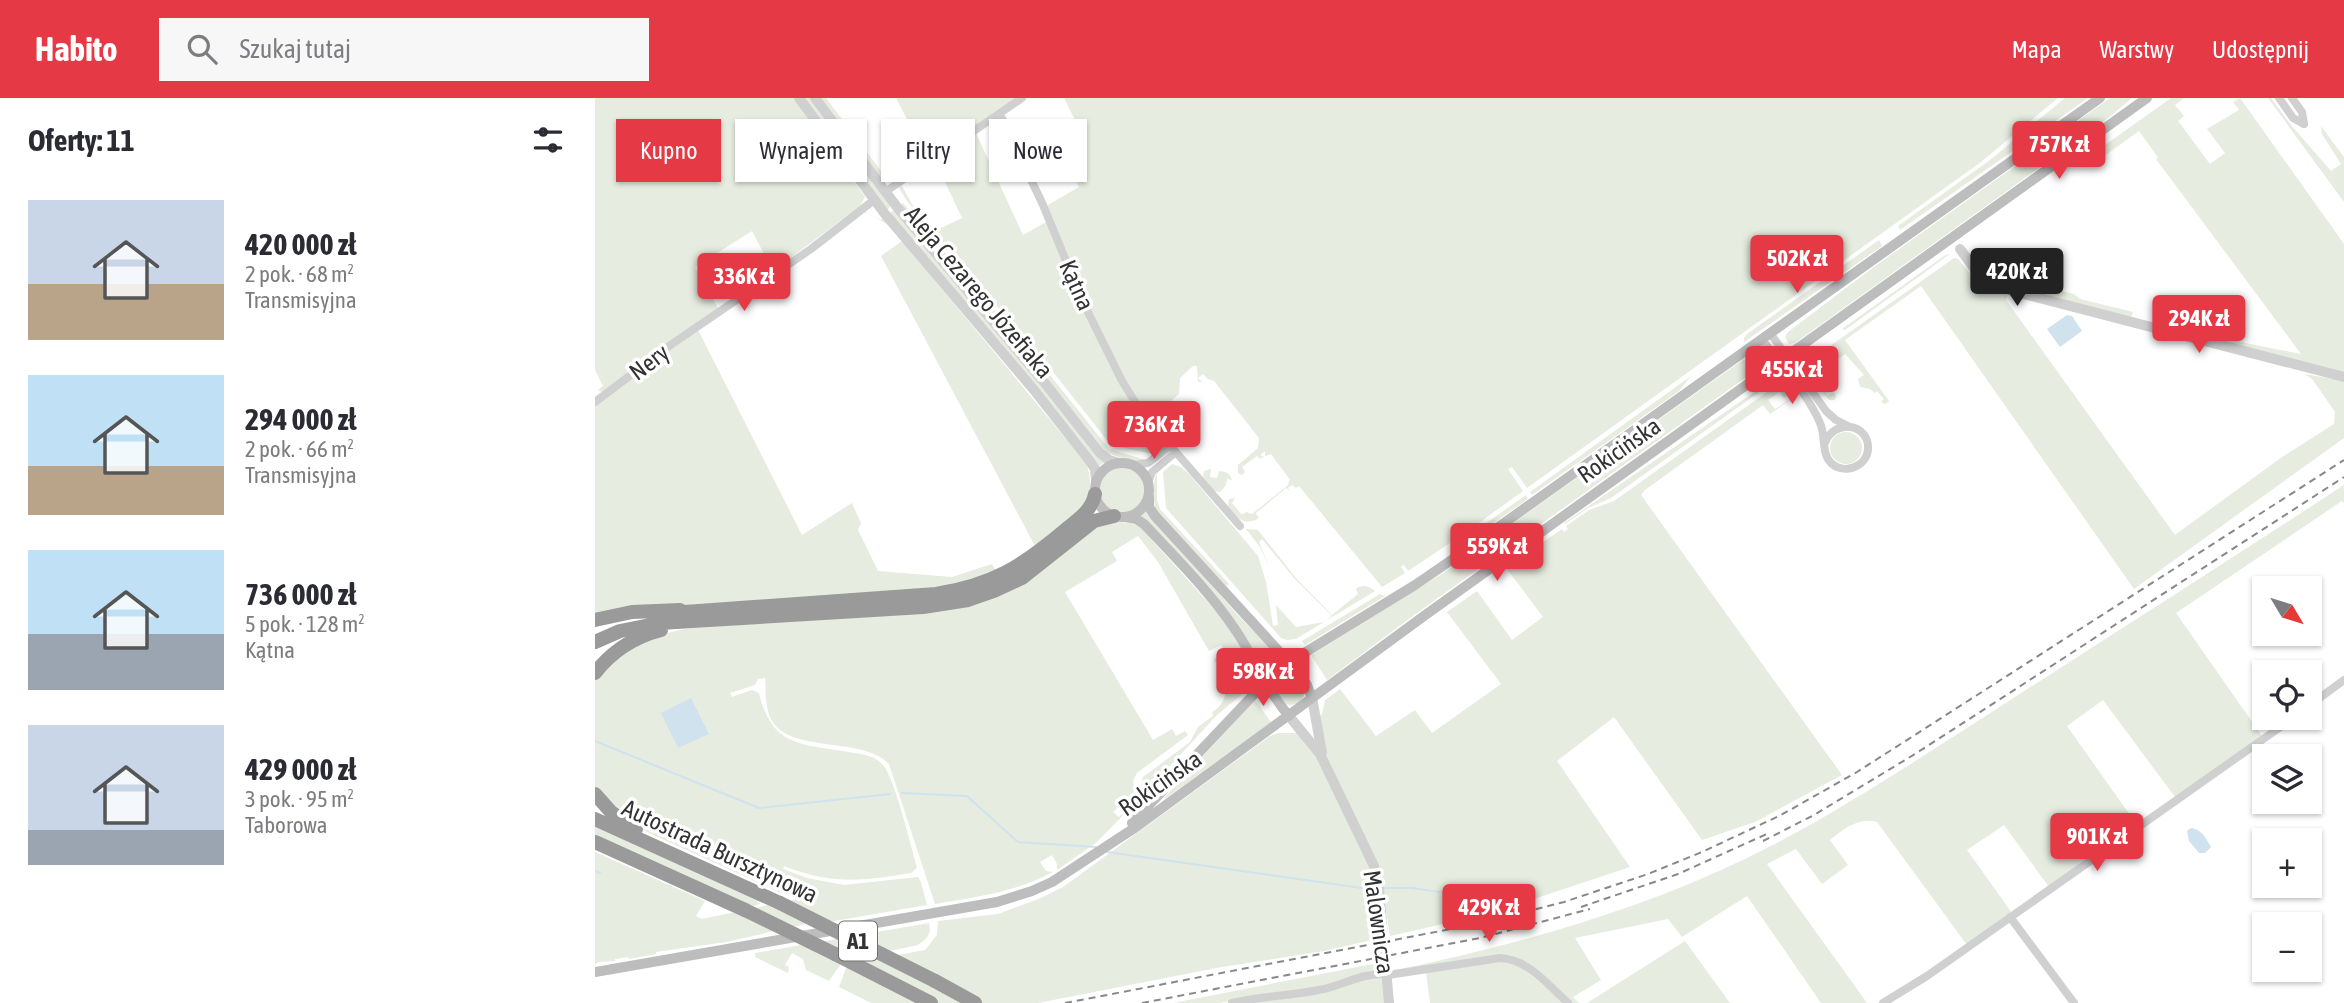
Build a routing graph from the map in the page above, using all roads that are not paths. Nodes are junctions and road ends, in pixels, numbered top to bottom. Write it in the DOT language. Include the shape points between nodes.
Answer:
graph roads {
  1 [pos="799,98"];
  2 [pos="815,98"];
  3 [pos="1022,98"];
  4 [pos="2100,98"];
  5 [pos="2147,98"];
  6 [pos="2279,98"];
  7 [pos="2292,98"];
  8 [pos="1000,114"];
  9 [pos="885,192"];
  10 [pos="874,200"];
  11 [pos="1964,230"];
  12 [pos="1943,245"];
  13 [pos="1960,249"];
  14 [pos="1766,336"];
  15 [pos="1783,359"];
  16 [pos="2344,377"];
  17 [pos="595,402"];
  18 [pos="1847,426"];
  19 [pos="1825,443"];
  20 [pos="1173,449"];
  21 [pos="1119,463"];
  22 [pos="1132,465"];
  23 [pos="1148,483"];
  24 [pos="1095,487"];
  25 [pos="1149,496"];
  26 [pos="1120,517"];
  27 [pos="1240,526"];
  28 [pos="695,610"];
  29 [pos="745,619"];
  30 [pos="595,620"];
  31 [pos="595,632"];
  32 [pos="595,642"];
  33 [pos="1289,662"];
  34 [pos="595,673"];
  35 [pos="2344,680"];
  36 [pos="1265,681"];
  37 [pos="2322,696"];
  38 [pos="1312,698"];
  39 [pos="1289,716"];
  40 [pos="2276,730"];
  41 [pos="1326,766"];
  42 [pos="595,794"];
  43 [pos="595,819"];
  44 [pos="1117,838"];
  45 [pos="595,842"];
  46 [pos="682,857"];
  47 [pos="2010,917"];
  48 [pos="595,972"];
  49 [pos="1388,975"];
  50 [pos="1896,994"];
  51 [pos="931,1003"];
  52 [pos="975,1003"];
  53 [pos="1232,1003"];
  54 [pos="1389,1003"];
  55 [pos="1568,1003"];
  56 [pos="1883,1003"];
  57 [pos="1903,1003"];
  58 [pos="2074,1003"];
  1 -- 10 [label="street, Aleja Cezarego Józefiaka"];
  2 -- 9 [label="street, Aleja Cezarego Józefiaka"];
  3 -- 8 [label="street"];
  4 -- 14 [label="main road, Rokicińska"];
  5 -- 11 [label="main road, Rokicińska"];
  6 -- 7 [label="street" via="2293,118 2304,124 2302,111"];
  8 -- 9 [label="street"];
  8 -- 20 [label="street, Kątna" via="1122,381"];
  9 -- 21 [label="street, Aleja Cezarego Józefiaka" via="1100,453"];
  10 -- 17 [label="street, Nery"];
  10 -- 24 [label="street, Aleja Cezarego Józefiaka" via="1089,460 1095,468"];
  11 -- 12 [label="main road, Rokicińska"];
  11 -- 13 [label="street"];
  12 -- 13 [label="street"];
  12 -- 15 [label="main road, Rokicińska"];
  13 -- 16 [label="street" via="1979,275 2001,288"];
  14 -- 15 [label="street"];
  14 -- 33 [label="main road, Rokicińska" via="1461,554"];
  15 -- 18 [label="street" via="1826,411"];
  15 -- 19 [label="street" via="1817,416"];
  15 -- 38 [label="main road, Rokicińska"];
  18 -- 19 [label="street" via="1833,431"];
  18 -- 19 [label="street" via="1866,441 1867,454 1859,465 1846,469 1834,465 1826,455"];
  20 -- 22 [label="street" via="1148,463"];
  20 -- 23 [label="street"];
  20 -- 27 [label="street, Kątna"];
  21 -- 22 [label="main road"];
  21 -- 24 [label="main road" via="1104,468"];
  22 -- 23 [label="main road"];
  23 -- 25 [label="main road"];
  24 -- 26 [label="main road" via="1103,510"];
  24 -- 28 [label="highway" via="1087,511 1034,556 1002,576 966,589"];
  25 -- 26 [label="main road" via="1142,509"];
  25 -- 33 [label="main road" via="1153,514"];
  26 -- 29 [label="highway" via="1094,521 1022,578 977,597 923,607"];
  26 -- 36 [label="main road" via="1144,524 1213,601 1242,639"];
  28 -- 30 [label="highway" via="652,610"];
  28 -- 31 [label="highway" via="625,620"];
  29 -- 32 [label="highway" via="641,626"];
  29 -- 34 [label="highway" via="647,634 618,649"];
  33 -- 36 [label="main road, Rokicińska"];
  33 -- 38 [label="main road"];
  35 -- 37 [label="street"];
  36 -- 39 [label="main road"];
  36 -- 44 [label="main road, Rokicińska"];
  38 -- 39 [label="main road, Rokicińska"];
  38 -- 41 [label="street, Malownicza"];
  39 -- 41 [label="street, Malownicza"];
  39 -- 44 [label="main road, Rokicińska"];
  40 -- 47 [label="street"];
  41 -- 49 [label="street, Malownicza" via="1377,877"];
  42 -- 46 [label="highway" via="617,817"];
  43 -- 46 [label="highway, Autostrada Bursztynowa / A1"];
  44 -- 48 [label="main road, Rokicińska" via="1052,882 997,902"];
  45 -- 51 [label="highway, Autostrada Bursztynowa / A1, bridge"];
  46 -- 52 [label="highway, Autostrada Bursztynowa / A1, bridge"];
  47 -- 50 [label="street"];
  47 -- 58 [label="street"];
  49 -- 53 [label="street" via="1371,974 1319,990"];
  49 -- 54 [label="street, Malownicza"];
  49 -- 55 [label="street" via="1492,958 1512,959 1527,966"];
  50 -- 56 [label="street"];
  50 -- 57 [label="street"];
}
